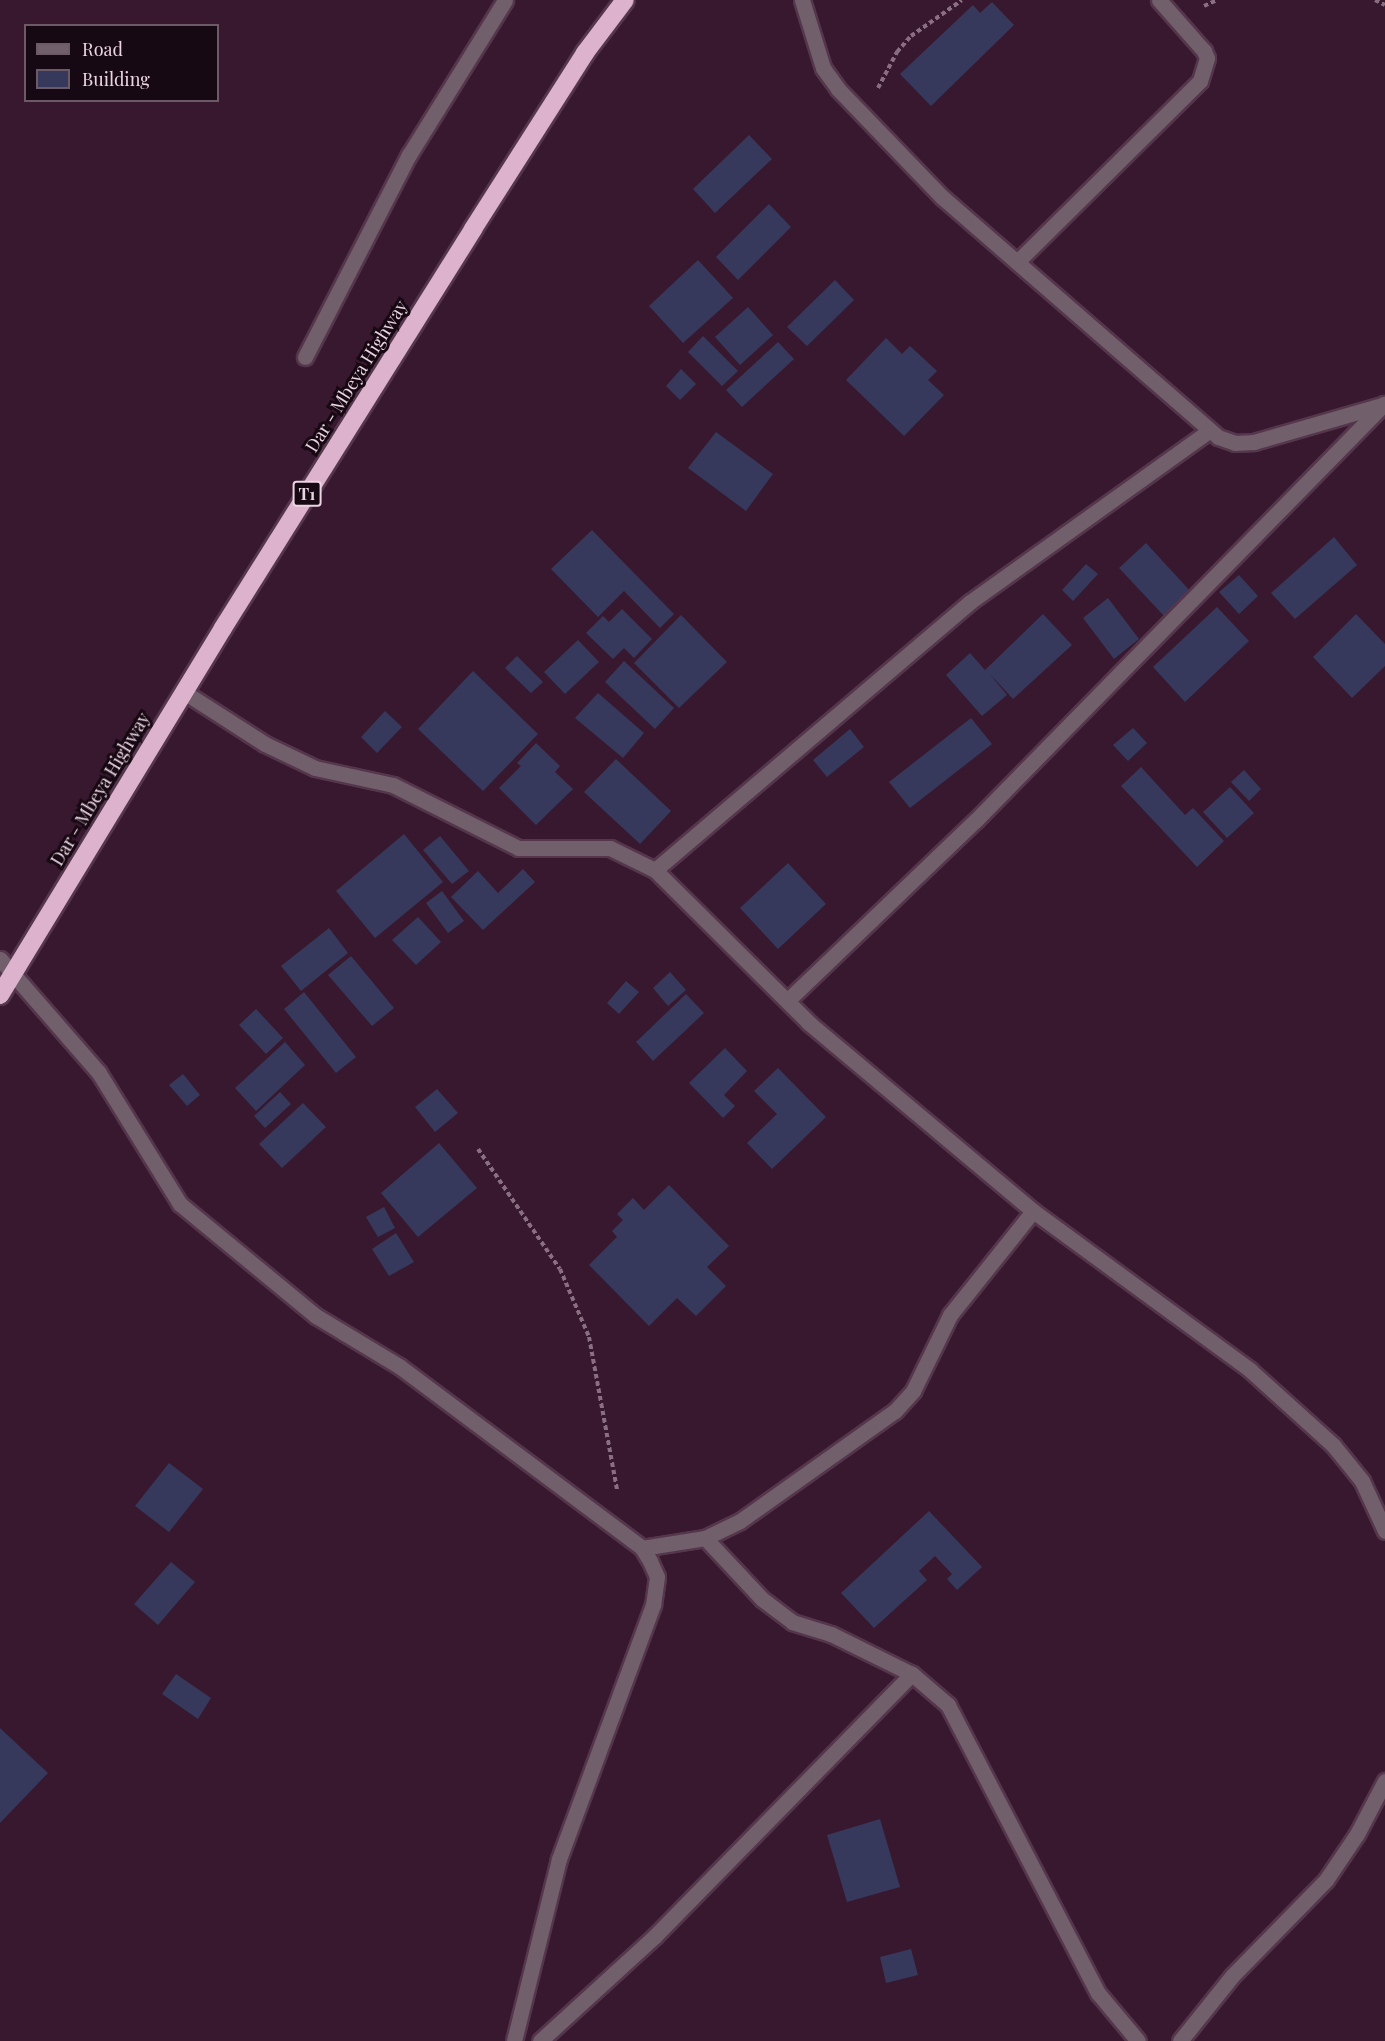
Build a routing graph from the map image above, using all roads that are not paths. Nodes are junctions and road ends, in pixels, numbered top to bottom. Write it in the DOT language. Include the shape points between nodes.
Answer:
graph roads {
  1 [pos="505,0"];
  2 [pos="625,0"];
  3 [pos="802,0"];
  4 [pos="1159,0"];
  5 [pos="1017,262"];
  6 [pos="305,357"];
  7 [pos="1384,404"];
  8 [pos="1210,430"];
  9 [pos="184,692"];
  10 [pos="655,870"];
  11 [pos="7,965"];
  12 [pos="0,995"];
  13 [pos="788,1000"];
  14 [pos="1033,1211"];
  15 [pos="1385,1531"];
  16 [pos="705,1538"];
  17 [pos="642,1548"];
  18 [pos="912,1674"];
  19 [pos="1385,1780"];
  20 [pos="514,2041"];
  21 [pos="540,2041"];
  22 [pos="1138,2041"];
  23 [pos="1180,2041"];
  1 -- 6 [label="street" via="409,155"];
  2 -- 9 [label="highway, Dar - Mbeya Highway / T1" via="585,53"];
  3 -- 5 [label="street" via="824,68 942,197"];
  4 -- 5 [label="street" via="1204,51 1207,58 1200,81"];
  5 -- 8 [label="street"];
  7 -- 8 [label="street" via="1254,442 1235,443"];
  7 -- 13 [label="street" via="976,820"];
  8 -- 10 [label="street" via="970,602"];
  9 -- 10 [label="street" via="265,744 315,768 393,785 518,848 610,848"];
  9 -- 11 [label="highway, Dar - Mbeya Highway / T1"];
  10 -- 13 [label="street"];
  11 -- 12 [label="highway, Dar - Mbeya Highway / T1"];
  11 -- 17 [label="street" via="99,1073 180,1204 316,1316 399,1366"];
  13 -- 14 [label="street"];
  14 -- 15 [label="street" via="1250,1370 1333,1445 1362,1481"];
  14 -- 16 [label="street" via="950,1315 913,1391 895,1411 740,1521"];
  16 -- 17 [label="street"];
  16 -- 18 [label="street" via="762,1599 792,1622 831,1634"];
  17 -- 20 [label="street" via="657,1577 653,1605 559,1858"];
  18 -- 21 [label="street" via="655,1936"];
  18 -- 22 [label="street" via="948,1705 1098,1992"];
  19 -- 23 [label="street" via="1358,1834 1326,1880 1232,1976"];
}
